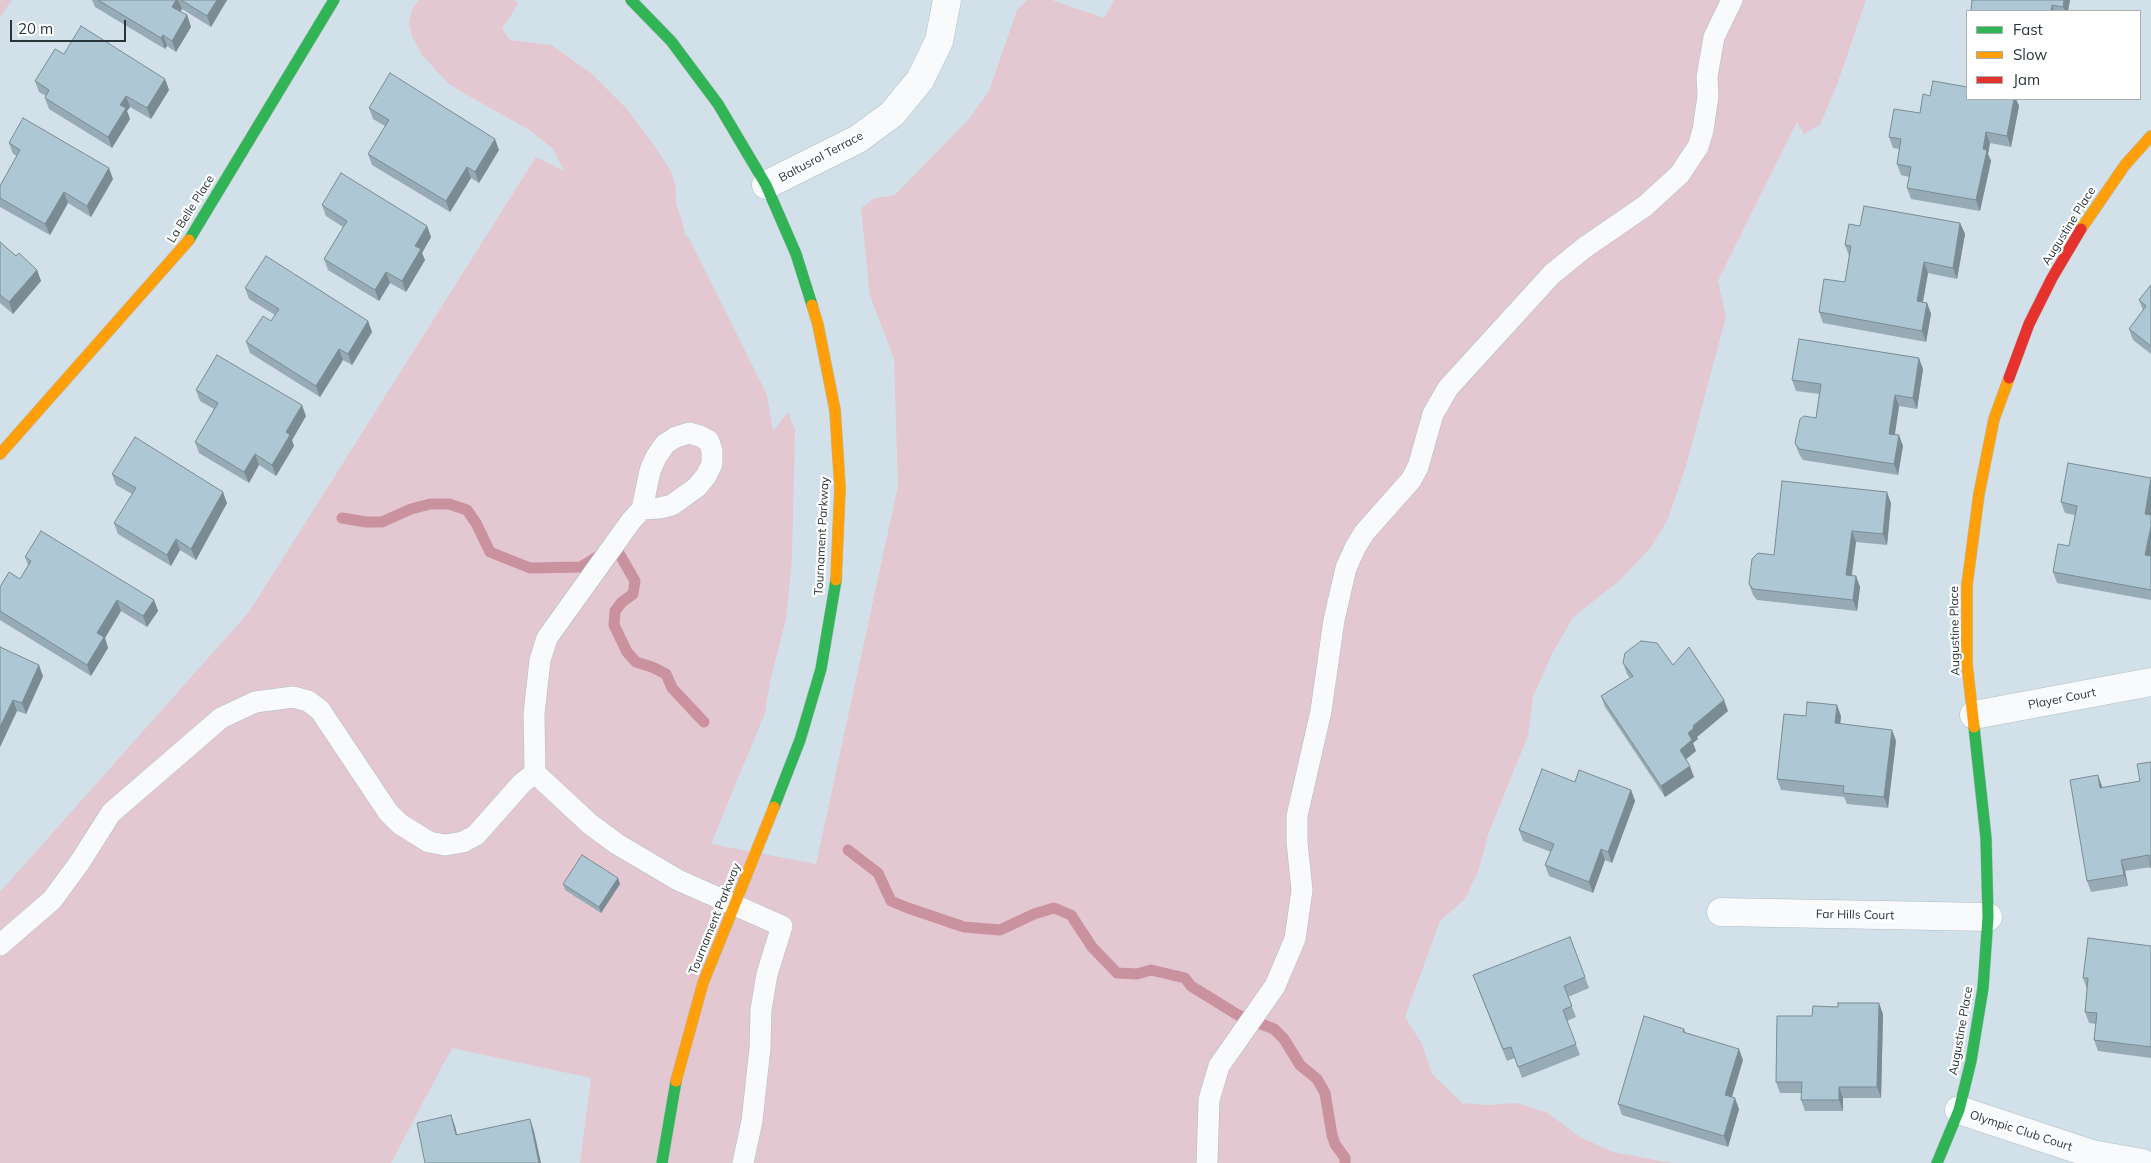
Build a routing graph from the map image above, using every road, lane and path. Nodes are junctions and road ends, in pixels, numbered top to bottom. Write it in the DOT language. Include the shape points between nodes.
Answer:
graph roads {
  1 [pos="334,0"];
  2 [pos="631,0"];
  3 [pos="947,0"];
  4 [pos="1732,0"];
  5 [pos="2151,136"];
  6 [pos="766,185"];
  7 [pos="0,454"];
  8 [pos="636,515"];
  9 [pos="2151,682"];
  10 [pos="1974,715"];
  11 [pos="535,773"];
  12 [pos="736,905"];
  13 [pos="1721,912"];
  14 [pos="1988,917"];
  15 [pos="0,946"];
  16 [pos="1959,1110"];
  17 [pos="662,1163"];
  18 [pos="743,1163"];
  19 [pos="1208,1163"];
  20 [pos="1937,1163"];
  21 [pos="2142,1163"];
  1 -- 7 [label="street, La Belle Place" via="185,247"];
  2 -- 6 [label="street, Tournament Parkway" via="671,42 718,104"];
  3 -- 6 [label="street, Baltusrol Terrace" via="939,41 920,80 892,114 858,140"];
  4 -- 19 [label="lane" via="1714,37 1703,130 1690,160 1680,174 1645,206 1552,274 1448,388 1434,414 1411,480 1364,533 1355,548 1346,568 1334,620 1321,711 1297,816 1302,890 1300,916 1292,946 1275,986 1219,1066 1209,1100"];
  5 -- 10 [label="street, Augustine Place" via="2125,165 2052,278 2029,324 1994,419 1979,494 1967,585 1967,664"];
  6 -- 12 [label="street, Tournament Parkway" via="796,254 818,325 835,410 840,507 836,583 821,669 800,740"];
  8 -- 11 [label="lane" via="547,638 540,660 534,714"];
  9 -- 10 [label="street, Player Court"];
  10 -- 14 [label="street, Augustine Place" via="1986,838"];
  11 -- 12 [label="lane" via="590,824 617,844 678,880"];
  11 -- 15 [label="lane" via="522,783 476,835 463,842 445,845 429,842 400,824 388,812 320,710 308,701 293,697 255,702 221,718 111,813 52,900"];
  12 -- 17 [label="street, Tournament Parkway" via="703,983 676,1082"];
  12 -- 18 [label="lane" via="782,926 766,974 752,1121"];
  13 -- 14 [label="street, Far Hills Court"];
  14 -- 16 [label="street, Augustine Place" via="1984,988"];
  16 -- 20 [label="street, Augustine Place"];
  16 -- 21 [label="street, Olympic Club Court" via="2092,1154"];
}
